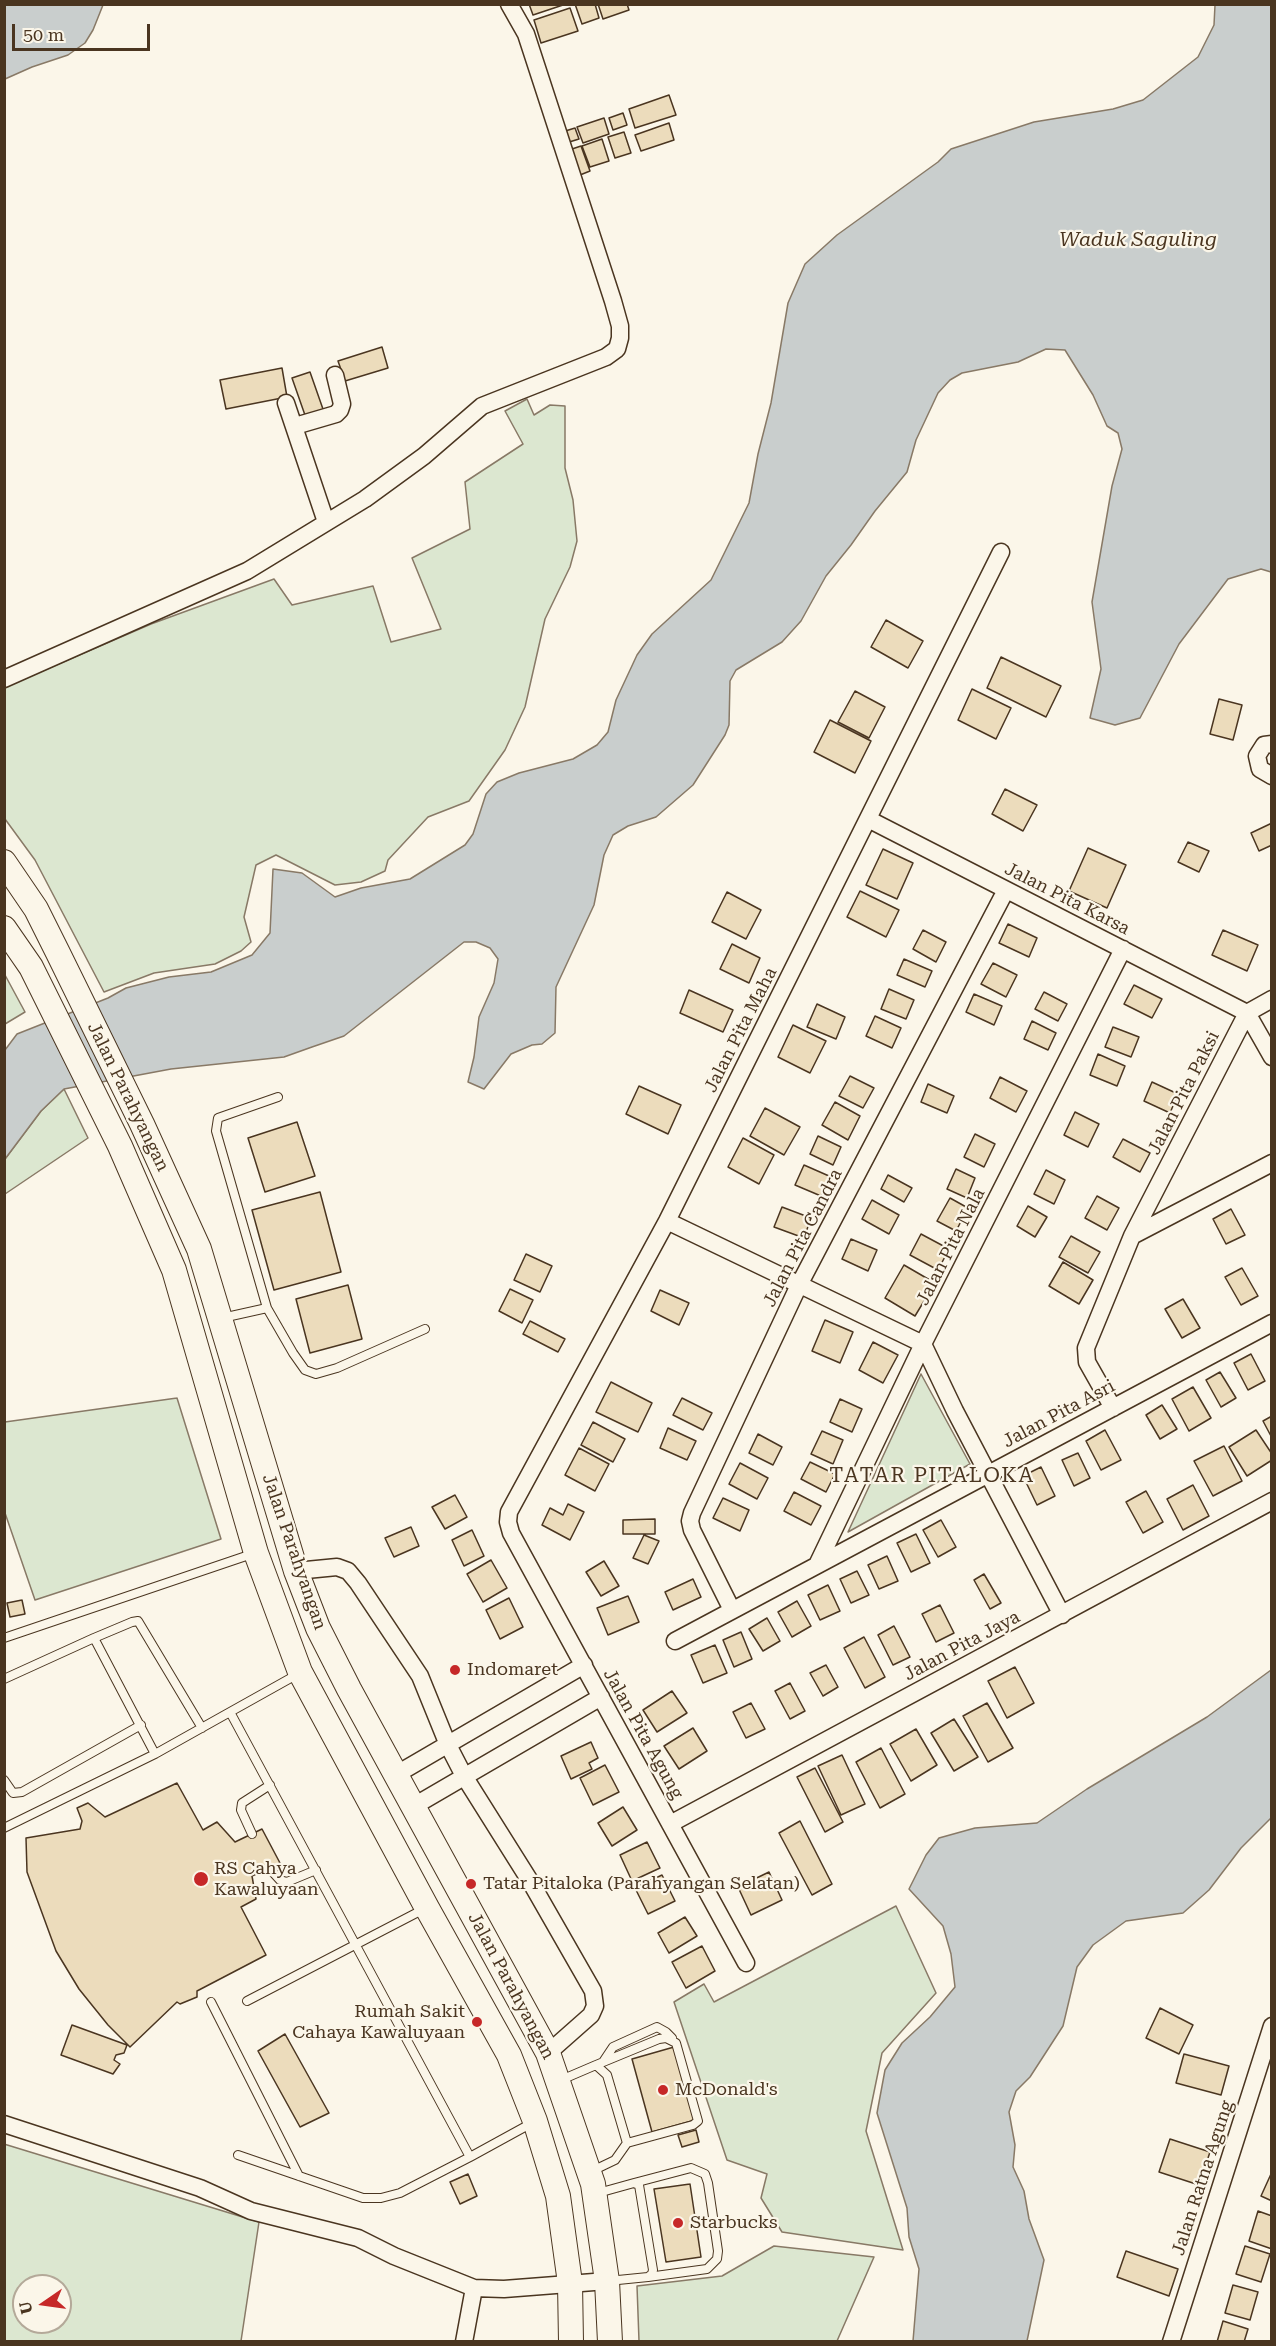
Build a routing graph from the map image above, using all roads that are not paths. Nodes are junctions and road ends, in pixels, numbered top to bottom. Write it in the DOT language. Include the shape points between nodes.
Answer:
graph roads {
  1 [pos="509,4"];
  2 [pos="335,375"];
  3 [pos="286,403"];
  4 [pos="295,426"];
  5 [pos="326,522"];
  6 [pos="1001,552"];
  7 [pos="4,679"];
  8 [pos="1272,744"];
  9 [pos="1272,776"];
  10 [pos="868,819"];
  11 [pos="4,862"];
  12 [pos="1006,890"];
  13 [pos="4,928"];
  14 [pos="1123,949"];
  15 [pos="1272,999"];
  16 [pos="1247,1012"];
  17 [pos="1272,1057"];
  18 [pos="278,1097"];
  19 [pos="1272,1163"];
  20 [pos="667,1221"];
  21 [pos="1132,1236"];
  22 [pos="799,1285"];
  23 [pos="267,1308"];
  24 [pos="221,1318"];
  25 [pos="1272,1323"];
  26 [pos="425,1329"];
  27 [pos="923,1344"];
  28 [pos="1113,1408"];
  29 [pos="988,1474"];
  30 [pos="269,1478"];
  31 [pos="237,1485"];
  32 [pos="1272,1501"];
  33 [pos="508,1521"];
  34 [pos="255,1553"];
  35 [pos="817,1565"];
  36 [pos="297,1571"];
  37 [pos="732,1610"];
  38 [pos="1062,1615"];
  39 [pos="5,1636"];
  40 [pos="94,1638"];
  41 [pos="675,1641"];
  42 [pos="584,1665"];
  43 [pos="300,1672"];
  44 [pos="4,1679"];
  45 [pos="601,1696"];
  46 [pos="230,1712"];
  47 [pos="141,1725"];
  48 [pos="202,1728"];
  49 [pos="448,1745"];
  50 [pos="155,1754"];
  51 [pos="397,1774"];
  52 [pos="464,1776"];
  53 [pos="4,1780"];
  54 [pos="270,1785"];
  55 [pos="414,1806"];
  56 [pos="670,1824"];
  57 [pos="4,1828"];
  58 [pos="252,1834"];
  59 [pos="269,1868"];
  60 [pos="316,1870"];
  61 [pos="426,1908"];
  62 [pos="357,1944"];
  63 [pos="746,1963"];
  64 [pos="247,2001"];
  65 [pos="211,2002"];
  66 [pos="1272,2026"];
  67 [pos="548,2053"];
  68 [pos="600,2064"];
  69 [pos="558,2081"];
  70 [pos="535,2121"];
  71 [pos="4,2124"];
  72 [pos="627,2143"];
  73 [pos="238,2155"];
  74 [pos="470,2157"];
  75 [pos="299,2176"];
  76 [pos="592,2183"];
  77 [pos="634,2183"];
  78 [pos="648,2277"];
  79 [pos="607,2282"];
  80 [pos="570,2283"];
  81 [pos="474,2288"];
  82 [pos="464,2342"];
  83 [pos="571,2342"];
  84 [pos="610,2342"];
  85 [pos="1171,2342"];
  1 -- 5 [label="street" via="526,34 613,302 620,326 617,349 606,357 482,406 424,456"];
  2 -- 4 [label="street" via="340,410"];
  3 -- 4 [label="street"];
  4 -- 5 [label="street"];
  5 -- 7 [label="street" via="247,571"];
  6 -- 10 [label="street, Jalan Pita Maha"];
  8 -- 9 [label="street" via="1264,746 1257,756 1260,769"];
  10 -- 12 [label="street, Jalan Pita Karsa"];
  10 -- 20 [label="street, Jalan Pita Maha"];
  11 -- 24 [label="main road, Jalan Parahyangan" via="36,909 142,1124 199,1249"];
  12 -- 14 [label="street, Jalan Pita Karsa"];
  12 -- 22 [label="street, Jalan Pita Candra"];
  13 -- 31 [label="main road, Jalan Parahyangan" via="31,967 120,1146 174,1270"];
  14 -- 16 [label="street, Jalan Pita Karsa"];
  14 -- 27 [label="street, Jalan Pita Nala"];
  15 -- 16 [label="street"];
  16 -- 17 [label="street"];
  16 -- 21 [label="street, Jalan Pita Paksi"];
  18 -- 23 [label="lane" via="218,1118 216,1131"];
  19 -- 21 [label="street"];
  20 -- 22 [label="street"];
  20 -- 33 [label="street, Jalan Pita Maha" via="509,1512"];
  21 -- 28 [label="street, Jalan Pita Paksi" via="1085,1355"];
  22 -- 27 [label="street"];
  22 -- 37 [label="street, Jalan Pita Candra" via="690,1521"];
  23 -- 24 [label="lane"];
  23 -- 26 [label="lane" via="305,1370 316,1374"];
  24 -- 30 [label="main road, Jalan Parahyangan"];
  25 -- 28 [label="street, Jalan Pita Asri"];
  27 -- 29 [label="street"];
  27 -- 35 [label="street, Jalan Pita Nala"];
  28 -- 29 [label="street, Jalan Pita Asri"];
  29 -- 35 [label="street, Jalan Pita Asri"];
  29 -- 38 [label="street"];
  30 -- 31 [label="main road"];
  30 -- 36 [label="main road, Jalan Parahyangan"];
  31 -- 34 [label="main road, Jalan Parahyangan"];
  32 -- 38 [label="street, Jalan Pita Jaya"];
  33 -- 42 [label="street, Jalan Pita Agung"];
  34 -- 39 [label="lane"];
  34 -- 43 [label="main road, Jalan Parahyangan"];
  35 -- 37 [label="street, Jalan Pita Asri"];
  36 -- 49 [label="street" via="337,1567 348,1571 420,1676"];
  36 -- 51 [label="main road, Jalan Parahyangan" via="318,1628"];
  37 -- 41 [label="street, Jalan Pita Asri"];
  38 -- 56 [label="street, Jalan Pita Jaya"];
  40 -- 44 [label="lane"];
  40 -- 47 [label="lane"];
  40 -- 48 [label="lane" via="138,1622"];
  42 -- 45 [label="street, Jalan Pita Agung"];
  42 -- 49 [label="street"];
  43 -- 46 [label="lane"];
  43 -- 61 [label="main road, Jalan Parahyangan"];
  45 -- 52 [label="street"];
  45 -- 56 [label="street, Jalan Pita Agung"];
  46 -- 48 [label="lane"];
  46 -- 54 [label="lane"];
  47 -- 50 [label="lane"];
  47 -- 53 [label="lane" via="22,1792 13,1793"];
  48 -- 50 [label="lane"];
  49 -- 51 [label="street"];
  49 -- 52 [label="street"];
  50 -- 57 [label="lane"];
  51 -- 55 [label="main road, Jalan Parahyangan"];
  52 -- 55 [label="street"];
  52 -- 67 [label="street" via="593,1991 595,2006 591,2015"];
  54 -- 58 [label="lane" via="242,1803 241,1810"];
  54 -- 60 [label="lane"];
  55 -- 67 [label="main road, Jalan Parahyangan"];
  56 -- 63 [label="street, Jalan Pita Agung"];
  59 -- 60 [label="lane" via="287,1882"];
  60 -- 62 [label="lane"];
  61 -- 62 [label="lane"];
  61 -- 70 [label="main road, Jalan Parahyangan" via="509,2055"];
  62 -- 64 [label="lane"];
  62 -- 74 [label="lane"];
  65 -- 75 [label="lane"];
  66 -- 85 [label="street, Jalan Ratna Agung"];
  67 -- 69 [label="main road, Jalan Parahyangan"];
  68 -- 69 [label="lane"];
  68 -- 72 [label="lane" via="607,2075"];
  68 -- 72 [label="lane" via="659,2039 676,2043 698,2121"];
  69 -- 76 [label="main road, Jalan Parahyangan"];
  70 -- 74 [label="lane"];
  70 -- 80 [label="main road, Jalan Parahyangan" via="558,2196"];
  71 -- 81 [label="street" via="200,2188 251,2211 358,2238"];
  72 -- 76 [label="lane"];
  73 -- 75 [label="lane"];
  74 -- 75 [label="lane" via="400,2193 381,2198 363,2198"];
  76 -- 77 [label="lane"];
  76 -- 79 [label="main road, Jalan Parahyangan"];
  77 -- 78 [label="lane" via="641,2188 653,2270"];
  77 -- 78 [label="lane" via="691,2168 705,2174 708,2182 717,2259 707,2268"];
  78 -- 79 [label="lane"];
  79 -- 80 [label="street"];
  79 -- 84 [label="main road, Jalan Parahyangan"];
  80 -- 81 [label="street"];
  80 -- 83 [label="main road, Jalan Parahyangan"];
  81 -- 82 [label="street"];
}
